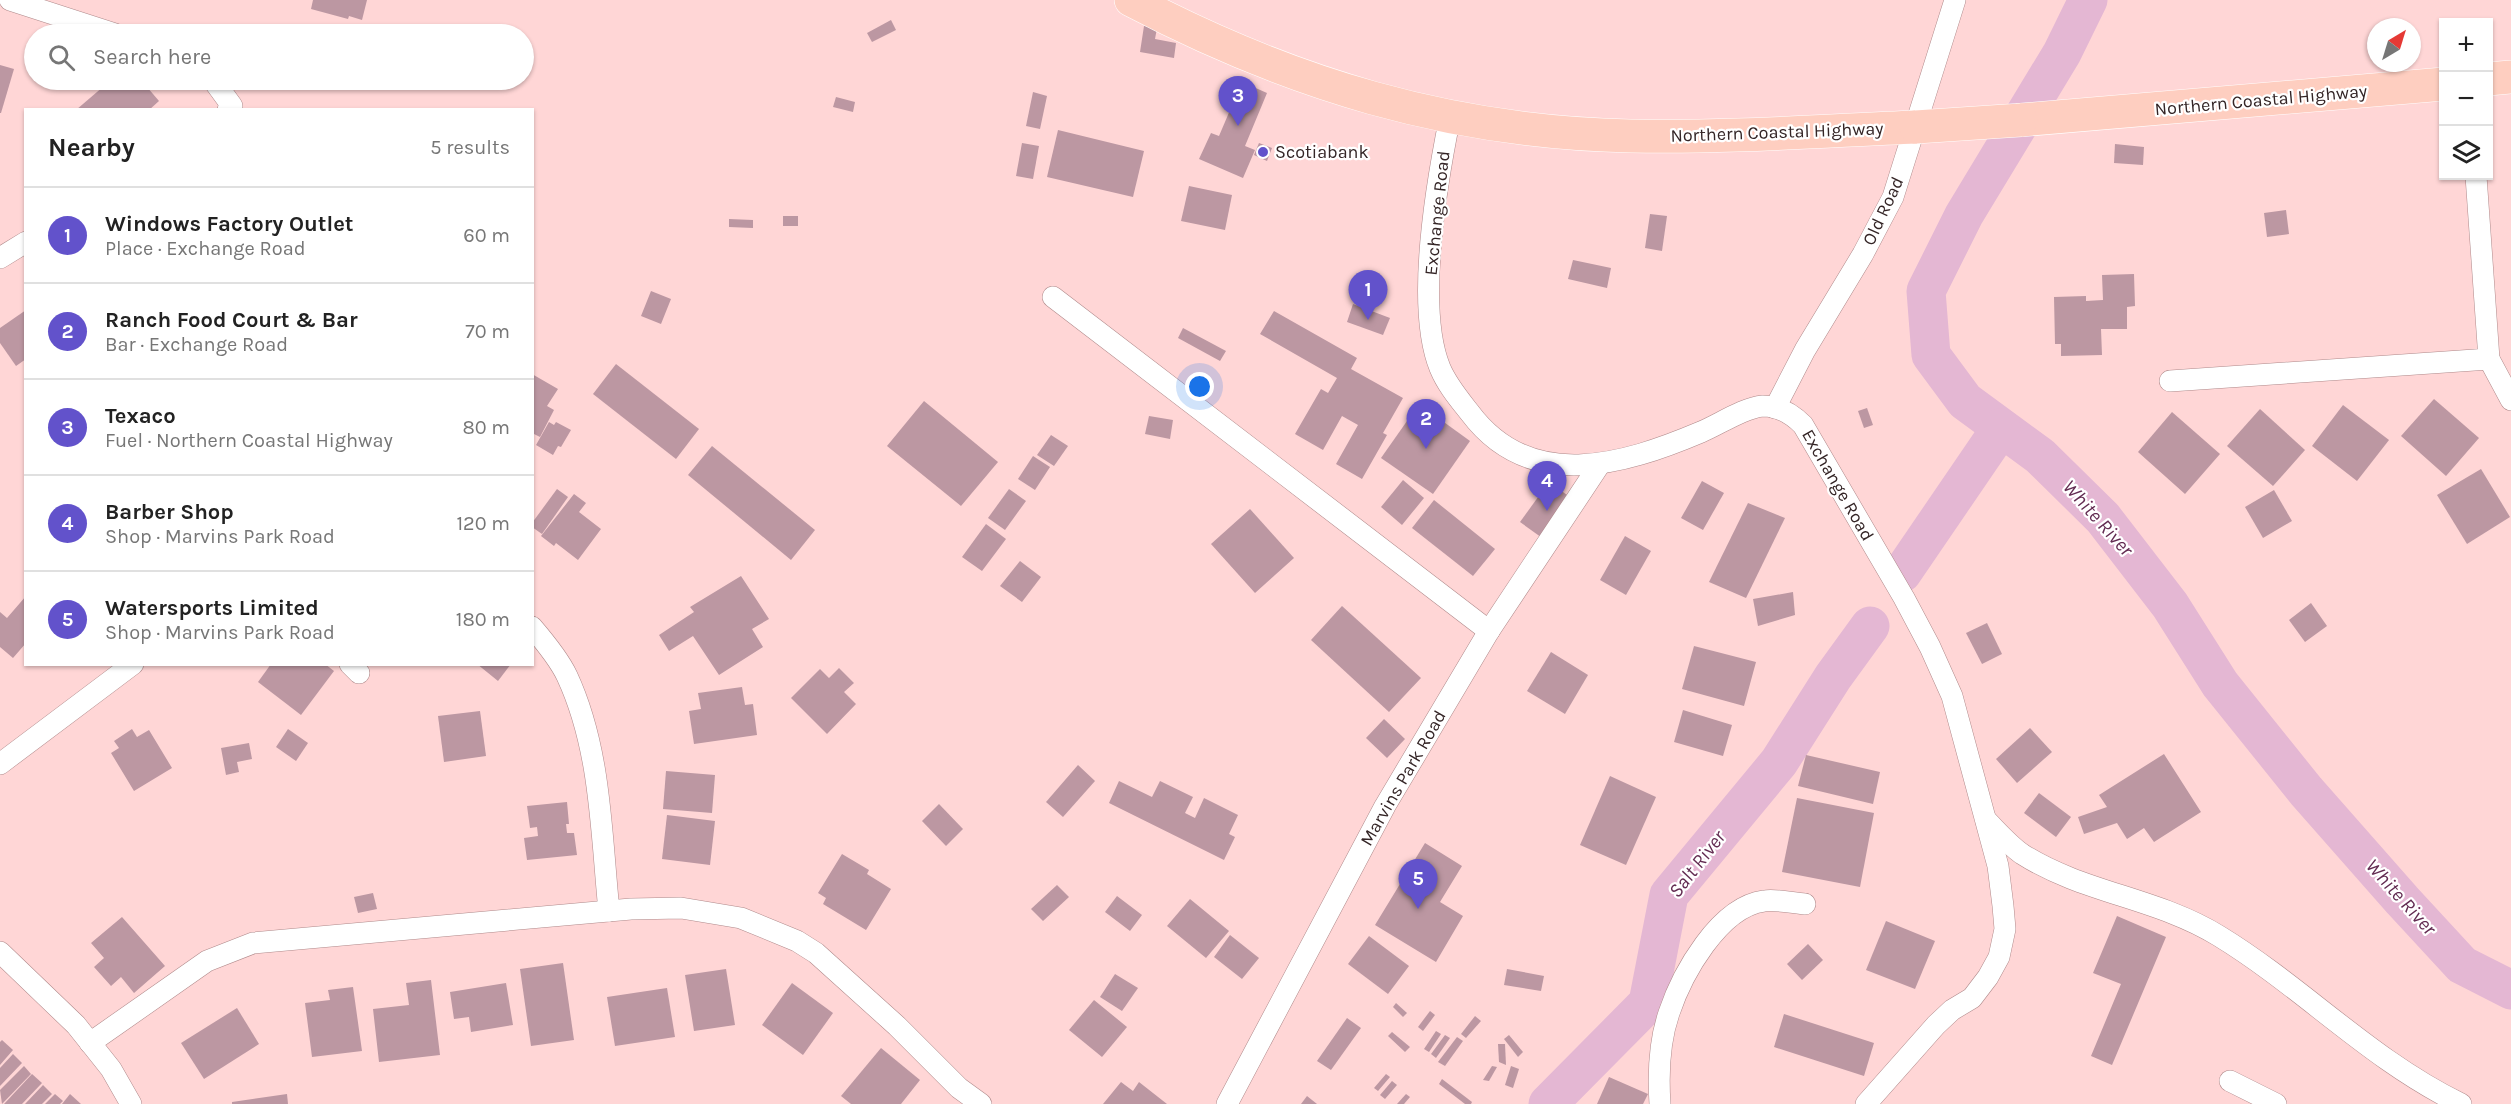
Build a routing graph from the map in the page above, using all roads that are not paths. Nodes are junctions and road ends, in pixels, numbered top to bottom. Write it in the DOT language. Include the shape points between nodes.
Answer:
graph roads {
  1 [pos="10,0"];
  2 [pos="1131,0"];
  3 [pos="1956,0"];
  4 [pos="84,24"];
  5 [pos="2511,77"];
  6 [pos="2493,79"];
  7 [pos="2439,84"];
  8 [pos="220,90"];
  9 [pos="230,108"];
  10 [pos="1450,117"];
  11 [pos="2476,180"];
  12 [pos="24,243"];
  13 [pos="0,258"];
  14 [pos="1053,297"];
  15 [pos="2489,359"];
  16 [pos="2170,381"];
  17 [pos="2511,400"];
  18 [pos="1775,408"];
  19 [pos="1600,464"];
  20 [pos="534,630"];
  21 [pos="1489,631"];
  22 [pos="131,666"];
  23 [pos="0,764"];
  24 [pos="1985,819"];
  25 [pos="1805,904"];
  26 [pos="609,911"];
  27 [pos="4,966"];
  28 [pos="90,1043"];
  29 [pos="2230,1081"];
  30 [pos="131,1104"];
  31 [pos="981,1104"];
  32 [pos="1227,1104"];
  33 [pos="1660,1104"];
  34 [pos="1866,1104"];
  35 [pos="2276,1104"];
  36 [pos="2461,1104"];
  1 -- 4 [label="street"];
  2 -- 10 [label="main road, Northern Coastal Highway" via="1249,56 1333,88"];
  3 -- 18 [label="street, Old Road" via="1893,197"];
  5 -- 6 [label="main road"];
  7 -- 10 [label="main road, Northern Coastal Highway, bridge" via="2085,116 1707,137 1551,131"];
  8 -- 9 [label="street"];
  10 -- 19 [label="street, Exchange Road" via="1439,170 1429,276 1431,332 1440,368 1485,433 1503,447 1553,463"];
  11 -- 15 [label="street"];
  12 -- 13 [label="street"];
  14 -- 21 [label="street"];
  15 -- 16 [label="street"];
  15 -- 17 [label="street"];
  18 -- 19 [label="street, Exchange Road" via="1755,408 1655,451"];
  18 -- 24 [label="street, Exchange Road" via="1803,424 1930,647 1952,696"];
  19 -- 21 [label="street, Marvins Park Road"];
  20 -- 26 [label="street" via="566,674 584,722 597,782"];
  21 -- 32 [label="street, Marvins Park Road" via="1385,806"];
  22 -- 23 [label="street"];
  24 -- 34 [label="street, Exchange Road" via="1998,866 2003,906 2005,929 1999,957 1989,978 1972,998 1936,1025"];
  24 -- 36 [label="street" via="2020,853 2046,867 2084,884 2178,913 2217,935 2261,963 2376,1054"];
  25 -- 33 [label="street" via="1763,901 1734,913 1708,939 1669,1013 1660,1052"];
  26 -- 28 [label="street" via="253,943 207,961"];
  26 -- 31 [label="street" via="691,910 741,918 797,941 816,953 959,1088"];
  27 -- 28 [label="street" via="76,1025"];
  28 -- 30 [label="street"];
  29 -- 35 [label="street"];
}
